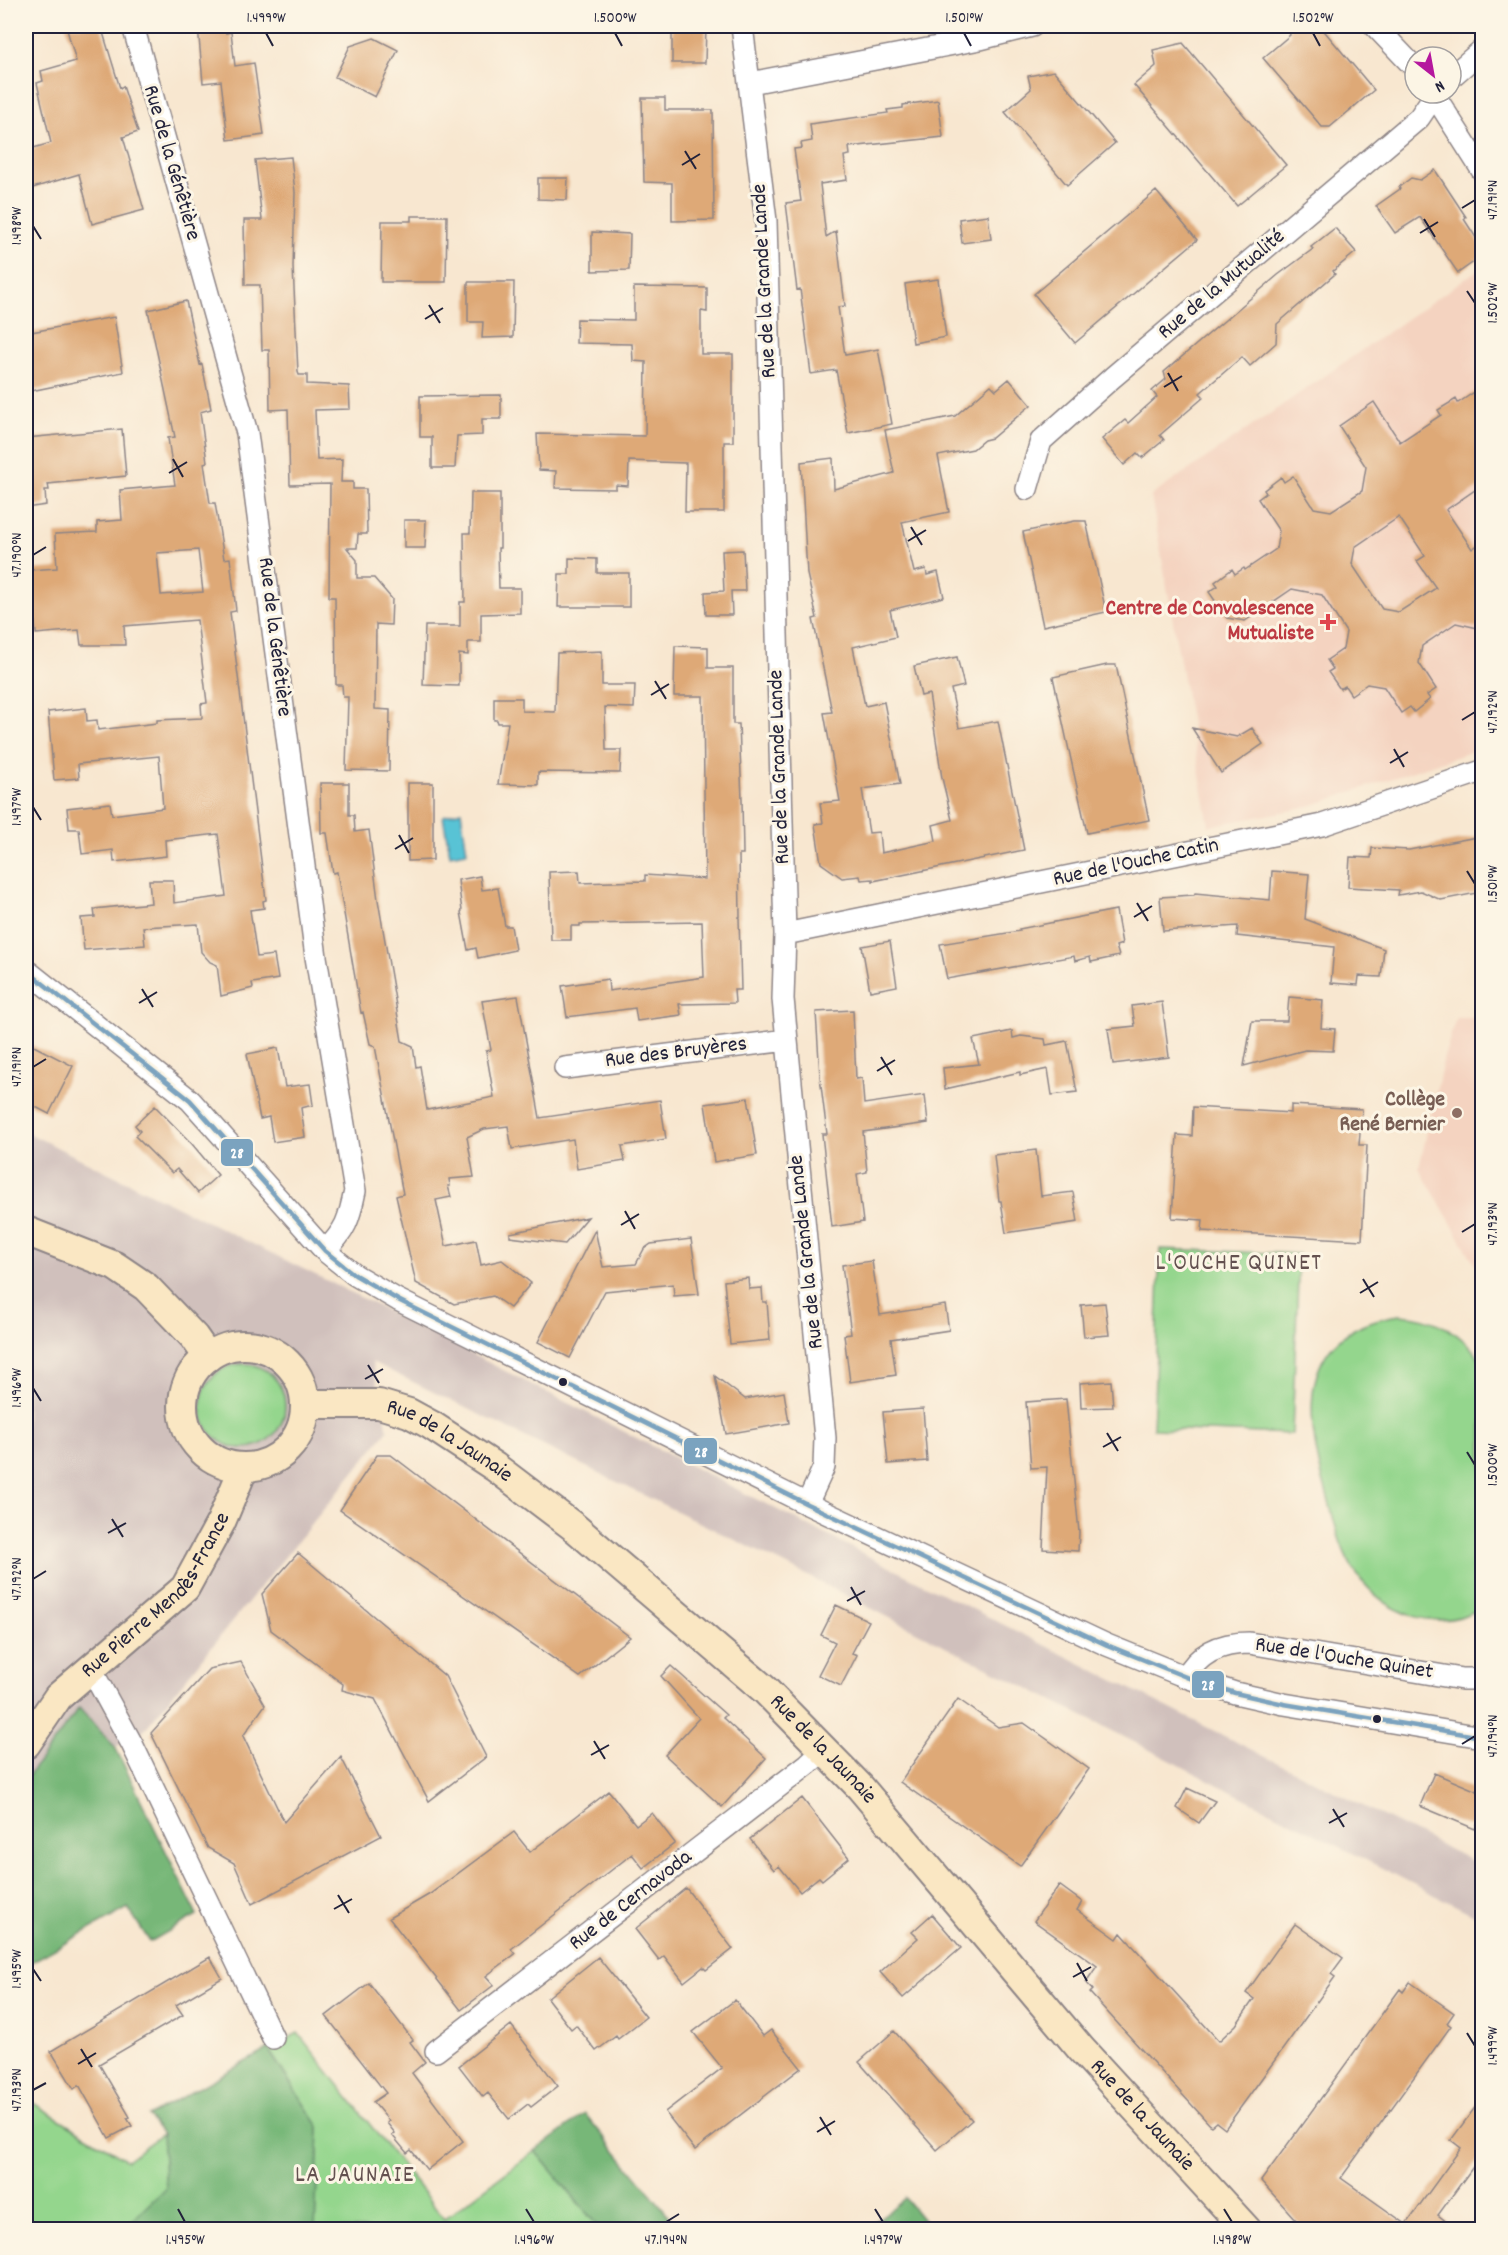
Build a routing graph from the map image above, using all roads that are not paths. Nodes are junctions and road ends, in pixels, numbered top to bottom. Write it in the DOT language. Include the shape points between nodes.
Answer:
graph roads {
  1 [pos="133,26"];
  2 [pos="742,26"];
  3 [pos="1032,26"];
  4 [pos="1375,26"];
  5 [pos="1482,50"];
  6 [pos="1403,55"];
  7 [pos="1463,66"];
  8 [pos="750,83"];
  9 [pos="1428,105"];
  10 [pos="1442,105"];
  11 [pos="1482,170"];
  12 [pos="1027,489"];
  13 [pos="1482,771"];
  14 [pos="785,934"];
  15 [pos="26,970"];
  16 [pos="787,1040"];
  17 [pos="565,1068"];
  18 [pos="26,1231"];
  19 [pos="325,1251"];
  20 [pos="208,1357"];
  21 [pos="305,1404"];
  22 [pos="244,1467"];
  23 [pos="807,1504"];
  24 [pos="90,1669"];
  25 [pos="1186,1677"];
  26 [pos="1481,1682"];
  27 [pos="36,1718"];
  28 [pos="1482,1737"];
  29 [pos="26,1744"];
  30 [pos="824,1749"];
  31 [pos="273,2038"];
  32 [pos="435,2051"];
  33 [pos="1247,2229"];
  1 -- 19 [label="street, Rue de la Génêtière" via="247,433 315,957 355,1191 350,1219"];
  2 -- 8 [label="street, Rue de la Grande Lande"];
  3 -- 8 [label="street"];
  4 -- 6 [label="street"];
  5 -- 7 [label="street"];
  8 -- 14 [label="street, Rue de la Grande Lande" via="766,221"];
  9 -- 12 [label="street, Rue de la Mutualité" via="1419,118 1041,441"];
  10 -- 11 [label="street"];
  13 -- 14 [label="street, Rue de l'Ouche Catin" via="1322,825"];
  14 -- 16 [label="street, Rue de la Grande Lande" via="783,999"];
  15 -- 19 [label="street" via="190,1100"];
  16 -- 17 [label="street, Rue des Bruyères"];
  16 -- 23 [label="street, Rue de la Grande Lande" via="825,1438 824,1467"];
  18 -- 20 [label="street" via="123,1271 168,1309"];
  19 -- 23 [label="street" via="355,1275 398,1300"];
  20 -- 21 [label="street" via="236,1346 265,1348 278,1355 298,1376"];
  20 -- 22 [label="street" via="186,1387 186,1425 208,1455"];
  21 -- 22 [label="street" via="304,1418 293,1443 271,1460"];
  21 -- 30 [label="street, Rue de la Jaunaie" via="379,1404 409,1413 453,1438 574,1527 765,1690"];
  22 -- 24 [label="street, Rue Pierre Mendès-France" via="185,1588"];
  23 -- 25 [label="street"];
  24 -- 27 [label="street, Rue Pierre Mendès-France"];
  24 -- 31 [label="street" via="132,1743"];
  25 -- 26 [label="street, Rue de l'Ouche Quinet" via="1203,1655 1219,1647 1249,1643"];
  25 -- 28 [label="street" via="1275,1703"];
  27 -- 29 [label="street, Rue Pierre Mendès-France"];
  30 -- 32 [label="street, Rue de Cernavoda"];
  30 -- 33 [label="street, Rue de la Jaunaie" via="1082,2049"];
}
